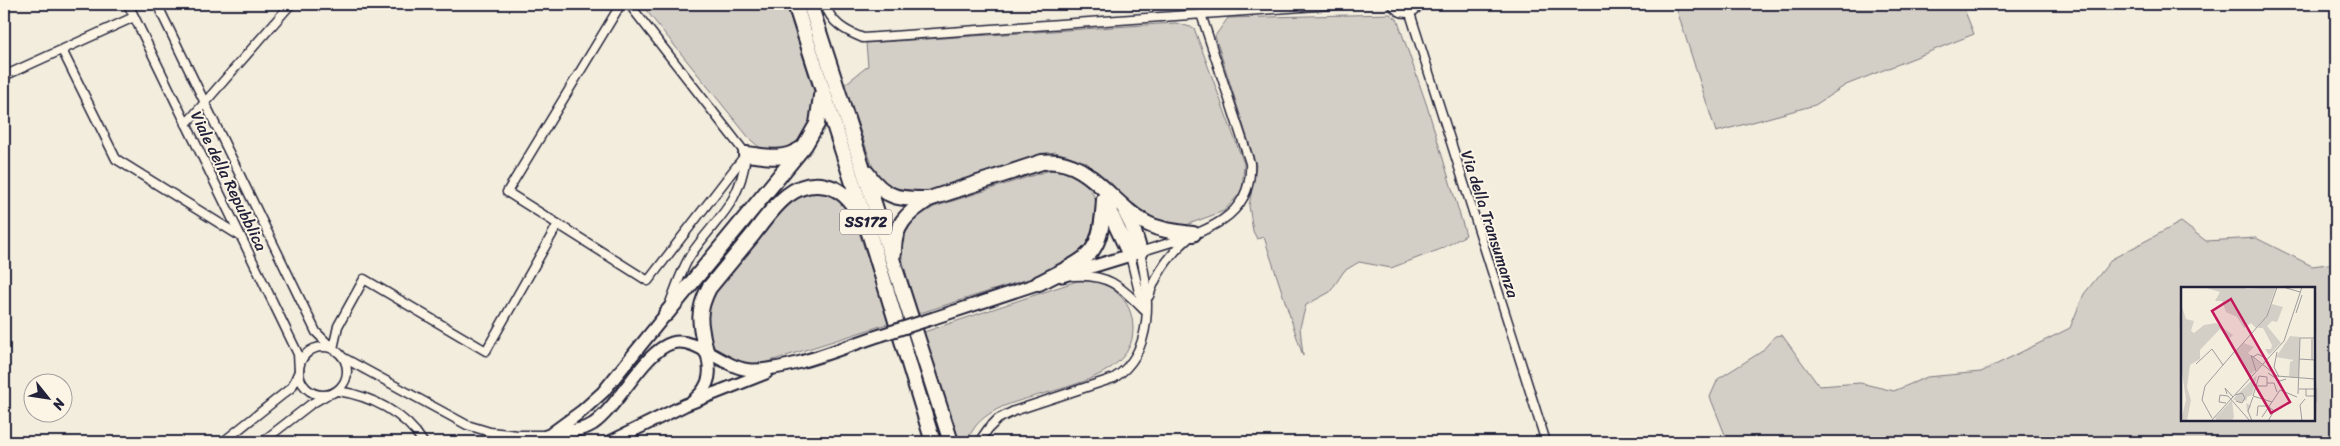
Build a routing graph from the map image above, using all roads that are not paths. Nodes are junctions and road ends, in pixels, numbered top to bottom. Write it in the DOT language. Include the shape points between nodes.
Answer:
graph roads {
  1 [pos="128,4"];
  2 [pos="291,4"];
  3 [pos="620,4"];
  4 [pos="628,4"];
  5 [pos="795,4"];
  6 [pos="810,4"];
  7 [pos="825,4"];
  8 [pos="1345,4"];
  9 [pos="1392,4"];
  10 [pos="1420,4"];
  11 [pos="161,5"];
  12 [pos="1410,13"];
  13 [pos="1201,14"];
  14 [pos="134,16"];
  15 [pos="62,50"];
  16 [pos="4,76"];
  17 [pos="819,80"];
  18 [pos="204,103"];
  19 [pos="186,124"];
  20 [pos="806,145"];
  21 [pos="746,154"];
  22 [pos="858,159"];
  23 [pos="1097,184"];
  24 [pos="929,199"];
  25 [pos="1104,199"];
  26 [pos="1122,207"];
  27 [pos="558,224"];
  28 [pos="1193,234"];
  29 [pos="870,236"];
  30 [pos="240,237"];
  31 [pos="1135,254"];
  32 [pos="896,272"];
  33 [pos="1055,278"];
  34 [pos="1040,283"];
  35 [pos="1145,312"];
  36 [pos="666,314"];
  37 [pos="333,349"];
  38 [pos="706,351"];
  39 [pos="344,358"];
  40 [pos="782,367"];
  41 [pos="299,371"];
  42 [pos="338,391"];
  43 [pos="327,396"];
  44 [pos="685,405"];
  45 [pos="550,435"];
  46 [pos="223,442"];
  47 [pos="262,442"];
  48 [pos="423,442"];
  49 [pos="532,442"];
  50 [pos="610,442"];
  51 [pos="934,442"];
  52 [pos="951,442"];
  53 [pos="979,442"];
  54 [pos="1546,442"];
  1 -- 14 [label="street, Viale della Repubblica"];
  2 -- 18 [label="street"];
  3 -- 27 [label="street" via="507,192"];
  4 -- 21 [label="street"];
  5 -- 17 [label="highway, SS172"];
  6 -- 22 [label="highway, SS172"];
  7 -- 13 [label="street" via="844,31 862,38"];
  8 -- 13 [label="street"];
  9 -- 12 [label="street" via="1398,11"];
  10 -- 12 [label="street"];
  11 -- 18 [label="street, Viale della Repubblica"];
  12 -- 54 [label="street, Via della Transumanza"];
  13 -- 28 [label="street" via="1246,151 1251,176 1249,189 1233,213"];
  14 -- 15 [label="street"];
  14 -- 19 [label="street, Viale della Repubblica"];
  15 -- 16 [label="street"];
  15 -- 30 [label="street" via="116,159"];
  17 -- 20 [label="highway" via="820,114"];
  17 -- 29 [label="highway, SS172"];
  18 -- 19 [label="street"];
  18 -- 37 [label="street, Viale della Repubblica" via="316,332"];
  19 -- 30 [label="street, Viale della Repubblica"];
  20 -- 21 [label="highway" via="791,155 781,157"];
  20 -- 36 [label="highway"];
  21 -- 27 [label="street" via="648,280"];
  21 -- 36 [label="street" via="739,187 728,210 682,270"];
  22 -- 24 [label="highway" via="874,182 891,196"];
  22 -- 32 [label="highway, SS172"];
  23 -- 24 [label="highway" via="1078,168 1052,161"];
  23 -- 25 [label="highway"];
  23 -- 26 [label="highway"];
  24 -- 32 [label="highway" via="906,215 895,232"];
  25 -- 31 [label="highway"];
  25 -- 34 [label="highway" via="1100,237 1090,254"];
  26 -- 28 [label="highway" via="1149,225"];
  26 -- 31 [label="highway" via="1132,225"];
  27 -- 37 [label="street" via="486,351 364,279 338,326"];
  28 -- 31 [label="street"];
  28 -- 35 [label="street" via="1176,249 1159,273"];
  29 -- 38 [label="highway" via="851,202 838,190 810,184 788,194 726,267 702,302 700,324"];
  29 -- 51 [label="highway, SS172"];
  30 -- 41 [label="street, Viale della Repubblica" via="298,354"];
  31 -- 33 [label="street"];
  31 -- 35 [label="street" via="1147,282"];
  32 -- 52 [label="highway, SS172"];
  33 -- 34 [label="street"];
  33 -- 35 [label="street" via="1084,275 1103,278 1120,287"];
  34 -- 40 [label="street, bridge"];
  35 -- 53 [label="street" via="1139,350 1123,372 1114,378 1014,411 998,419"];
  36 -- 45 [label="street" via="603,392"];
  37 -- 39 [label="street"];
  37 -- 41 [label="street" via="325,347 310,351 304,356"];
  38 -- 40 [label="street" via="739,369"];
  38 -- 44 [label="street" via="710,372 706,386"];
  38 -- 45 [label="street" via="683,342 663,347 593,424 581,430"];
  39 -- 42 [label="street" via="348,372"];
  39 -- 45 [label="street" via="467,425 518,436"];
  40 -- 44 [label="street"];
  41 -- 43 [label="street" via="300,379 310,392"];
  41 -- 46 [label="street" via="292,387"];
  42 -- 43 [label="street"];
  42 -- 48 [label="street" via="361,396 400,416"];
  43 -- 47 [label="street" via="311,404"];
  44 -- 50 [label="street"];
  45 -- 49 [label="street"];
}
